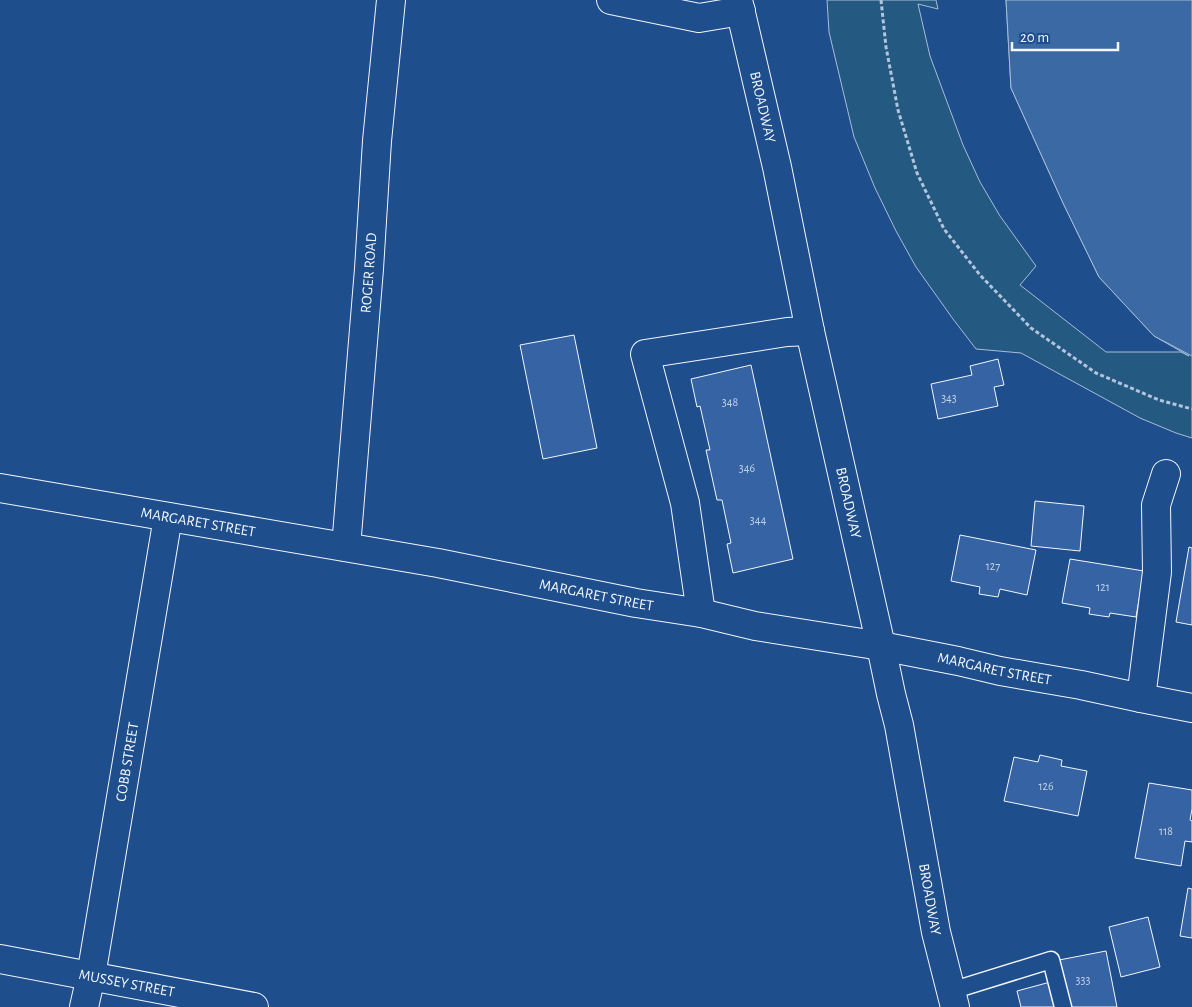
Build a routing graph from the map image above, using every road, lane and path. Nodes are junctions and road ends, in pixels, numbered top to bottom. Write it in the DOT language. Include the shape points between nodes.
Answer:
graph roads {
  1 [pos="391,0"];
  2 [pos="611,0"];
  3 [pos="881,0"];
  4 [pos="740,6"];
  5 [pos="810,331"];
  6 [pos="1192,409"];
  7 [pos="1166,474"];
  8 [pos="0,488"];
  9 [pos="168,517"];
  10 [pos="346,546"];
  11 [pos="701,613"];
  12 [pos="882,646"];
  13 [pos="1141,698"];
  14 [pos="1192,708"];
  15 [pos="0,959"];
  16 [pos="91,976"];
  17 [pos="953,999"];
  18 [pos="84,1007"];
  19 [pos="254,1007"];
  20 [pos="1063,1007"];
  1 -- 10 [label="street, ROGER ROAD"];
  2 -- 4 [label="street" via="699,18"];
  3 -- 6 [label="path" via="898,110 917,173 944,229 980,275 1032,328 1096,374 1159,400"];
  4 -- 5 [label="street, BROADWAY"];
  5 -- 11 [label="street" via="645,354 685,502"];
  5 -- 12 [label="street, BROADWAY"];
  7 -- 13 [label="street" via="1156,504 1157,572"];
  8 -- 9 [label="street, MARGARET STREET"];
  9 -- 10 [label="street, MARGARET STREET"];
  9 -- 16 [label="street, COBB STREET"];
  10 -- 11 [label="street, MARGARET STREET"];
  11 -- 12 [label="street, MARGARET STREET" via="755,626"];
  12 -- 13 [label="street, MARGARET STREET"];
  12 -- 17 [label="street, BROADWAY" via="936,932"];
  13 -- 14 [label="street, MARGARET STREET"];
  15 -- 16 [label="street, MUSSEY STREET"];
  16 -- 18 [label="street, COBB STREET"];
  16 -- 19 [label="street, MUSSEY STREET"];
  17 -- 20 [label="lane" via="1051,960"];
}
